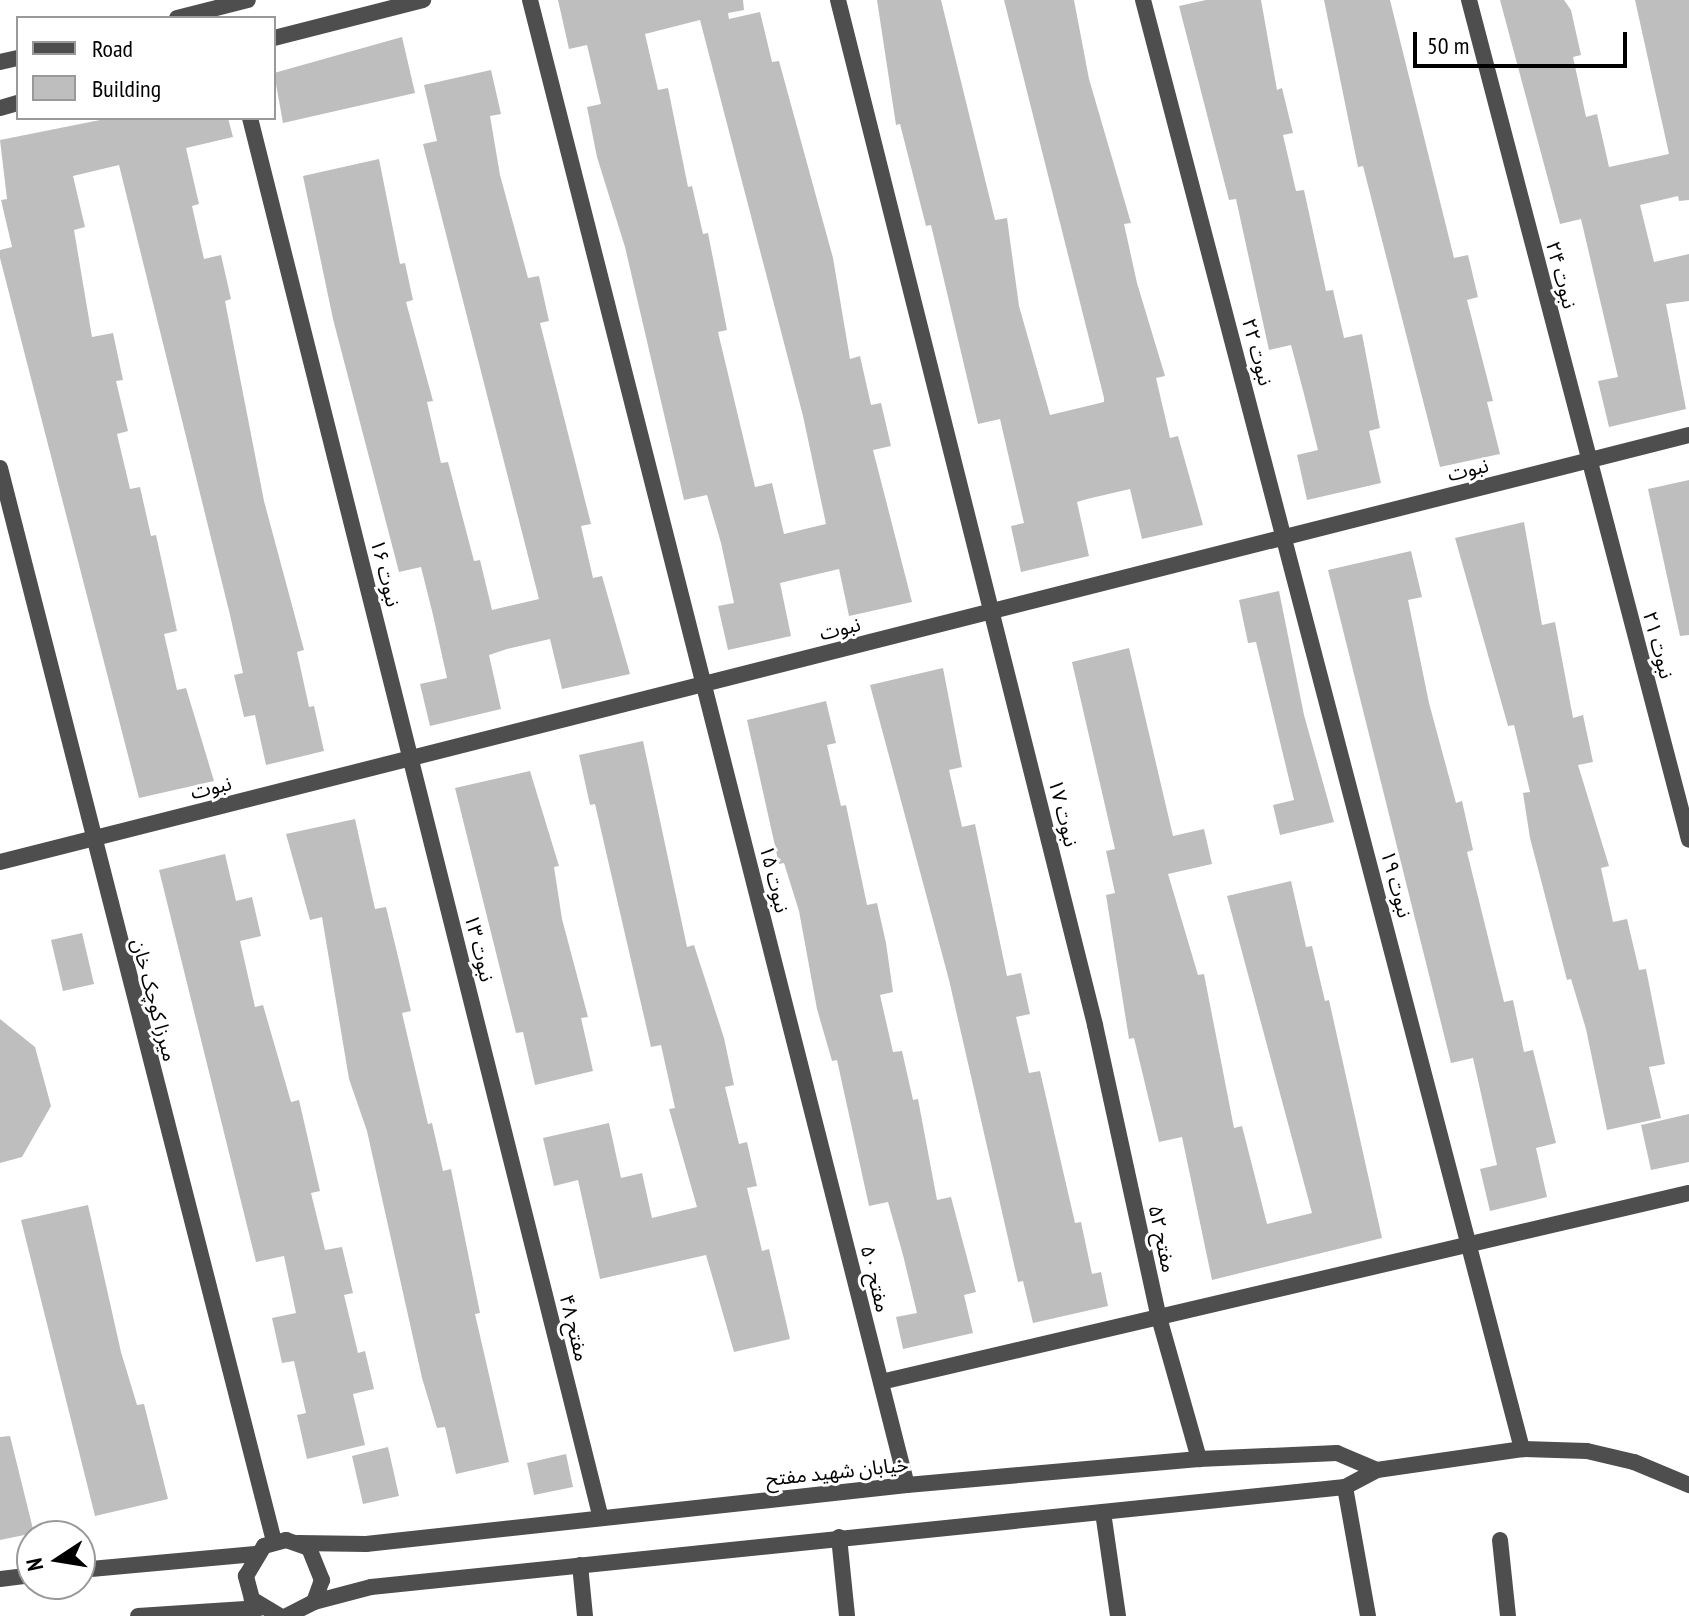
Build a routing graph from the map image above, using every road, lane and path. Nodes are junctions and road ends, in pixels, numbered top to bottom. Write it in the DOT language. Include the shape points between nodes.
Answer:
graph roads {
  1 [pos="248,0"];
  2 [pos="423,0"];
  3 [pos="530,0"];
  4 [pos="838,0"];
  5 [pos="1143,0"];
  6 [pos="1469,0"];
  7 [pos="224,3"];
  8 [pos="183,16"];
  9 [pos="276,37"];
  10 [pos="251,120"];
  11 [pos="1689,435"];
  12 [pos="1589,460"];
  13 [pos="0,468"];
  14 [pos="1285,537"];
  15 [pos="991,611"];
  16 [pos="704,684"];
  17 [pos="411,758"];
  18 [pos="92,839"];
  19 [pos="1689,840"];
  20 [pos="0,862"];
  21 [pos="1095,1025"];
  22 [pos="805,1083"];
  23 [pos="509,1147"];
  24 [pos="1689,1193"];
  25 [pos="1469,1241"];
  26 [pos="1158,1314"];
  27 [pos="881,1382"];
  28 [pos="1522,1449"];
  29 [pos="1199,1459"];
  30 [pos="1377,1470"];
  31 [pos="907,1485"];
  32 [pos="1689,1485"];
  33 [pos="1345,1487"];
  34 [pos="1103,1512"];
  35 [pos="601,1518"];
  36 [pos="839,1537"];
  37 [pos="1500,1540"];
  38 [pos="274,1541"];
  39 [pos="298,1543"];
  40 [pos="255,1554"];
  41 [pos="580,1565"];
  42 [pos="96,1569"];
  43 [pos="314,1602"];
  44 [pos="260,1608"];
  45 [pos="179,1614"];
  46 [pos="138,1616"];
  47 [pos="283,1616"];
  48 [pos="294,1616"];
  49 [pos="585,1616"];
  50 [pos="847,1616"];
  51 [pos="1118,1616"];
  52 [pos="1368,1616"];
  53 [pos="1508,1616"];
  1 -- 7 [label="street"];
  2 -- 9 [label="street"];
  3 -- 16 [label="street, نبوت ۱۵"];
  4 -- 15 [label="street, نبوت ۱۷"];
  5 -- 14 [label="street, نبوت ۲۲"];
  6 -- 12 [label="street, نبوت ۲۴"];
  7 -- 8 [label="street"];
  10 -- 17 [label="street, نبوت ۱۶"];
  11 -- 12 [label="street, نبوت"];
  12 -- 14 [label="street, نبوت"];
  12 -- 19 [label="street, نبوت ۲۱"];
  13 -- 18 [label="street, میرزا کوچک خان"];
  14 -- 15 [label="street, نبوت"];
  14 -- 25 [label="street, نبوت ۱۹"];
  15 -- 16 [label="street, نبوت"];
  15 -- 21 [label="street, نبوت ۱۷"];
  16 -- 17 [label="street, نبوت"];
  16 -- 22 [label="street, نبوت ۱۵"];
  17 -- 18 [label="street, نبوت"];
  17 -- 23 [label="street, نبوت ۱۳"];
  18 -- 20 [label="street, نبوت"];
  18 -- 38 [label="street, میرزا کوچک خان"];
  21 -- 26 [label="street, مفتح ۵۲"];
  22 -- 27 [label="street, مفتح ۵۰"];
  23 -- 35 [label="street, مفتح ۴۸"];
  24 -- 25 [label="street"];
  25 -- 26 [label="street"];
  25 -- 28 [label="street, نبوت ۱۹"];
  26 -- 27 [label="street"];
  26 -- 29 [label="street, مفتح ۵۲"];
  27 -- 31 [label="street, مفتح ۵۰"];
  28 -- 30 [label="street"];
  28 -- 32 [label="street" via="1587,1451 1634,1462"];
  29 -- 30 [label="street, خیابان شهید مفتح" via="1337,1453"];
  29 -- 31 [label="street, خیابان شهید مفتح"];
  30 -- 33 [label="street"];
  31 -- 35 [label="street, خیابان شهید مفتح"];
  33 -- 34 [label="street"];
  33 -- 52 [label="street"];
  34 -- 36 [label="street"];
  34 -- 51 [label="street"];
  35 -- 39 [label="street, خیابان شهید مفتح" via="366,1544"];
  36 -- 41 [label="street"];
  36 -- 50 [label="street"];
  37 -- 53 [label="street"];
  38 -- 39 [label="street"];
  38 -- 40 [label="street"];
  39 -- 43 [label="street" via="321,1568"];
  40 -- 42 [label="street"];
  40 -- 44 [label="street" via="247,1588"];
  41 -- 43 [label="street" via="371,1587"];
  41 -- 49 [label="street"];
  43 -- 48 [label="street"];
  44 -- 45 [label="street"];
  44 -- 47 [label="street"];
  45 -- 46 [label="street"];
  47 -- 48 [label="street"];
}
